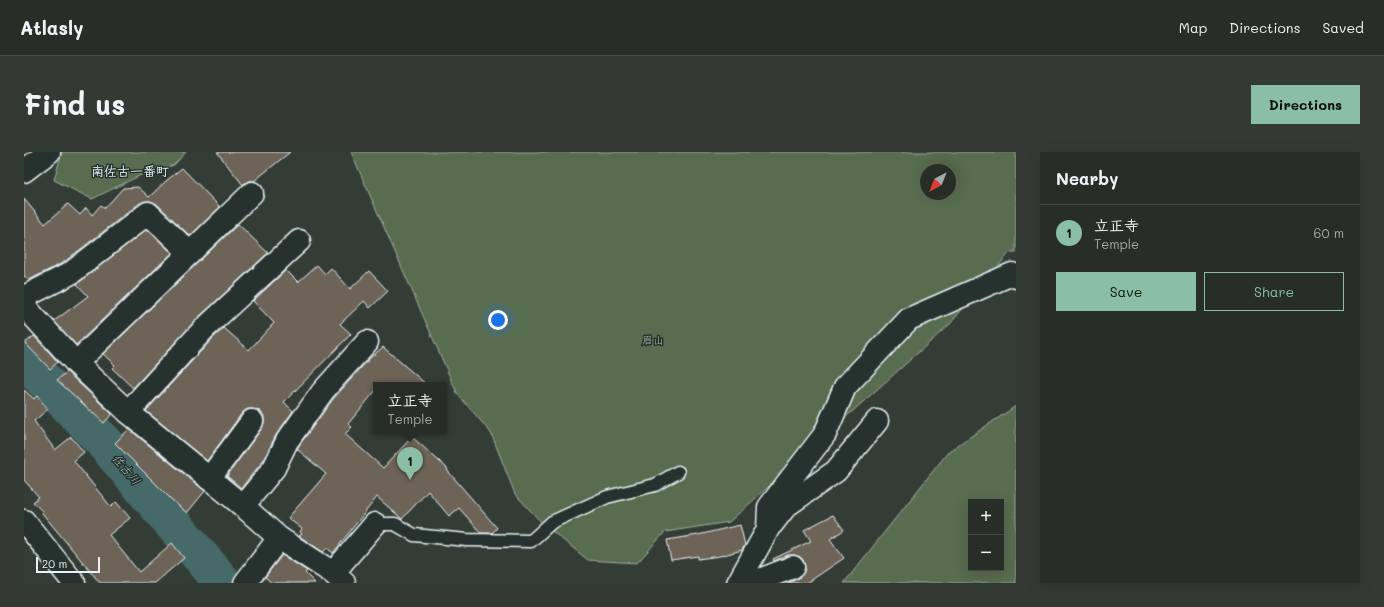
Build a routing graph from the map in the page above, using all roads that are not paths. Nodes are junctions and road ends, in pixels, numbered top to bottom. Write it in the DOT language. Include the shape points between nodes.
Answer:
graph roads {
  1 [pos="49,152"];
  2 [pos="24,171"];
  3 [pos="252,193"];
  4 [pos="299,241"];
  5 [pos="190,253"];
  6 [pos="1016,277"];
  7 [pos="25,306"];
  8 [pos="367,342"];
  9 [pos="76,363"];
  10 [pos="128,412"];
  11 [pos="252,421"];
  12 [pos="877,421"];
  13 [pos="678,472"];
  14 [pos="209,479"];
  15 [pos="243,506"];
  16 [pos="24,521"];
  17 [pos="375,524"];
  18 [pos="768,529"];
  19 [pos="279,538"];
  20 [pos="793,567"];
  21 [pos="338,578"];
  22 [pos="74,583"];
  23 [pos="245,583"];
  24 [pos="738,583"];
  25 [pos="752,583"];
  1 -- 2 [label="street"];
  3 -- 5 [label="street"];
  4 -- 10 [label="street" via="204,329"];
  5 -- 7 [label="street" via="148,213"];
  5 -- 9 [label="street"];
  6 -- 18 [label="street" via="1012,274 909,318 845,386 825,434 769,507"];
  7 -- 9 [label="street"];
  8 -- 15 [label="street" via="323,392 287,441 274,468"];
  9 -- 10 [label="street"];
  10 -- 14 [label="street"];
  11 -- 14 [label="street"];
  12 -- 18 [label="street" via="836,471 786,506"];
  13 -- 17 [label="lane" via="655,485 607,497 552,522 531,541 414,536 395,524"];
  14 -- 15 [label="street"];
  15 -- 19 [label="street"];
  16 -- 22 [label="street"];
  17 -- 21 [label="street"];
  18 -- 24 [label="street"];
  19 -- 21 [label="street"];
  19 -- 23 [label="street"];
  20 -- 25 [label="street"];
}
